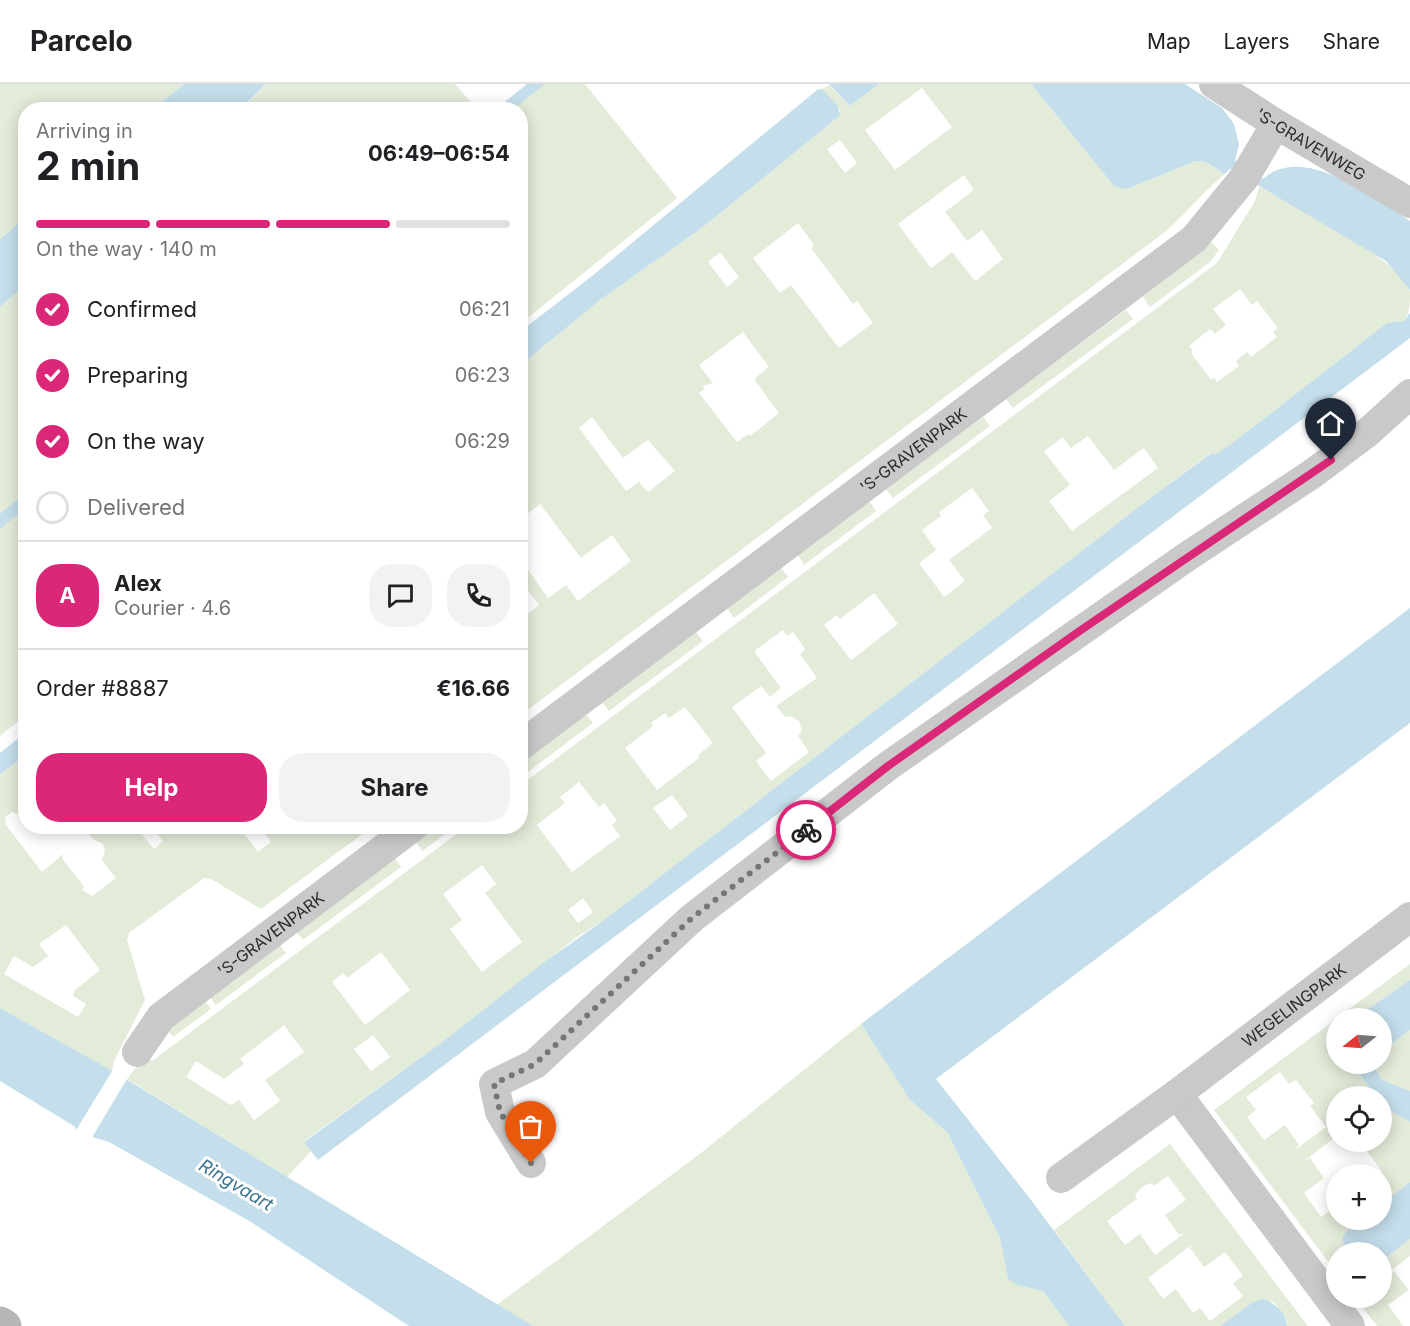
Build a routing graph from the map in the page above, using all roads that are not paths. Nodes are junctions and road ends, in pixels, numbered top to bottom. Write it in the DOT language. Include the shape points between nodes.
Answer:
graph roads {
  1 [pos="1214,84"];
  2 [pos="1276,124"];
  3 [pos="1410,203"];
  4 [pos="1410,394"];
  5 [pos="528,740"];
  6 [pos="403,834"];
  7 [pos="1410,917"];
  8 [pos="137,1052"];
  9 [pos="1177,1094"];
  10 [pos="531,1163"];
  11 [pos="1061,1178"];
  12 [pos="0,1323"];
  13 [pos="5,1326"];
  14 [pos="1350,1326"];
  1 -- 2 [label="street, 'S-GRAVENWEG"];
  2 -- 3 [label="street, 'S-GRAVENWEG"];
  2 -- 5 [label="street, 'S-GRAVENPARK" via="1247,174 1194,239"];
  4 -- 10 [label="street" via="1312,474 1185,558 879,773 692,918 535,1064 494,1084 500,1112"];
  6 -- 8 [label="street, 'S-GRAVENPARK" via="161,1017"];
  7 -- 9 [label="street, WEGELINGPARK"];
  9 -- 11 [label="street, WEGELINGPARK"];
  9 -- 14 [label="street"];
  12 -- 13 [label="street"];
}
